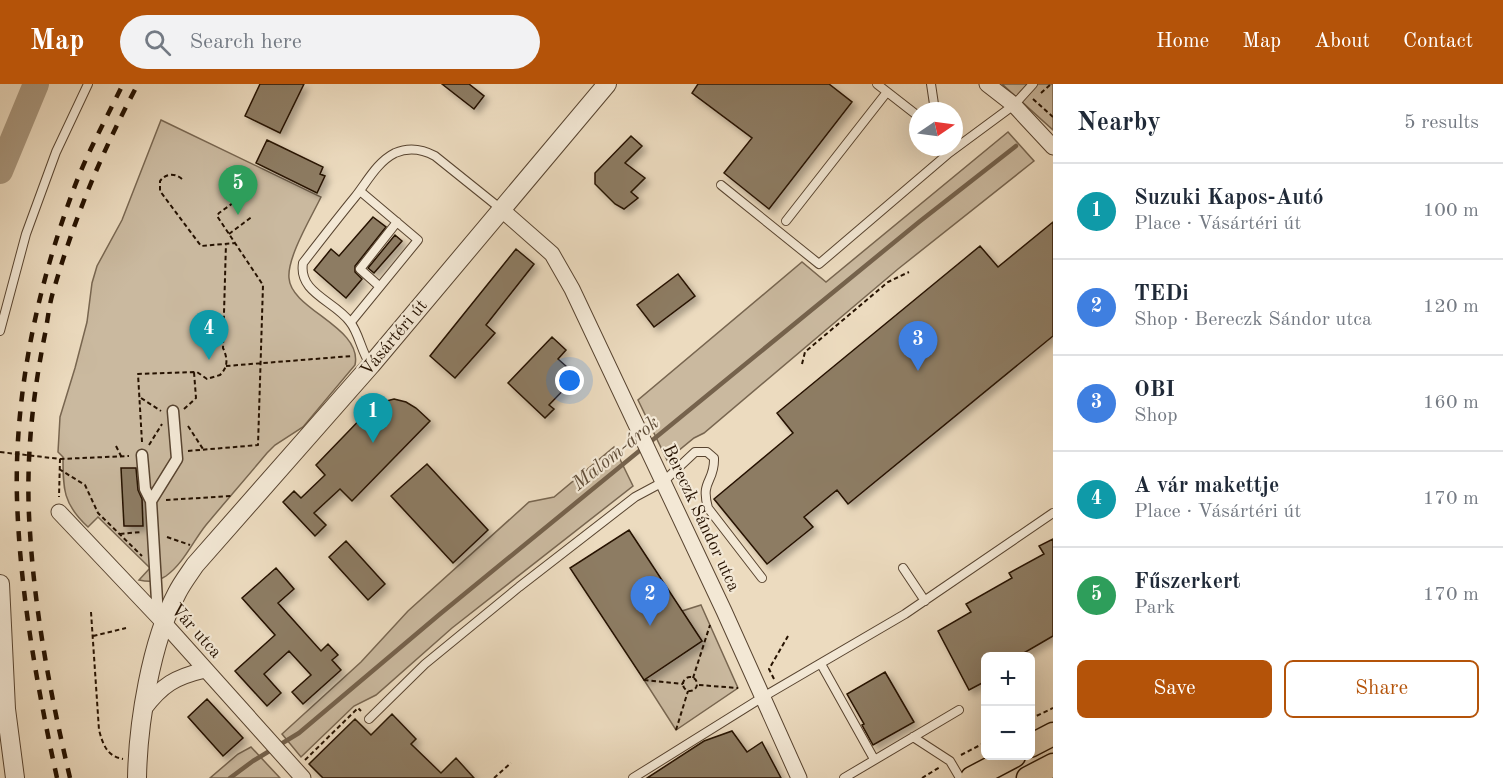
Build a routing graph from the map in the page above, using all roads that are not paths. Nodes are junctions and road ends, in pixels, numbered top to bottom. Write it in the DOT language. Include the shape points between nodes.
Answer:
graph roads {
  1 [pos="88,84"];
  2 [pos="607,84"];
  3 [pos="877,84"];
  4 [pos="931,84"];
  5 [pos="987,84"];
  6 [pos="1033,84"];
  7 [pos="887,92"];
  8 [pos="934,102"];
  9 [pos="1014,105"];
  10 [pos="909,109"];
  11 [pos="963,139"];
  12 [pos="1053,147"];
  13 [pos="940,156"];
  14 [pos="722,185"];
  15 [pos="360,191"];
  16 [pos="502,210"];
  17 [pos="786,221"];
  18 [pos="397,222"];
  19 [pos="379,286"];
  20 [pos="351,322"];
  21 [pos="0,331"];
  22 [pos="367,360"];
  23 [pos="171,412"];
  24 [pos="142,455"];
  25 [pos="663,482"];
  26 [pos="151,501"];
  27 [pos="59,512"];
  28 [pos="1053,513"];
  29 [pos="903,568"];
  30 [pos="762,578"];
  31 [pos="0,584"];
  32 [pos="925,601"];
  33 [pos="161,620"];
  34 [pos="821,664"];
  35 [pos="205,670"];
  36 [pos="763,697"];
  37 [pos="144,709"];
  38 [pos="959,710"];
  39 [pos="369,719"];
  40 [pos="1053,734"];
  41 [pos="913,736"];
  42 [pos="1035,743"];
  43 [pos="874,759"];
  44 [pos="1006,760"];
  45 [pos="1053,765"];
  46 [pos="137,770"];
  47 [pos="299,774"];
  48 [pos="15,778"];
  49 [pos="633,778"];
  50 [pos="799,778"];
  51 [pos="844,778"];
  52 [pos="960,778"];
  53 [pos="972,778"];
  54 [pos="1028,778"];
  1 -- 21 [label="lane" via="56,152 26,234"];
  2 -- 16 [label="street, Vásártéri út"];
  3 -- 7 [label="lane"];
  4 -- 8 [label="lane"];
  5 -- 9 [label="street"];
  6 -- 9 [label="lane"];
  7 -- 10 [label="lane"];
  7 -- 17 [label="lane"];
  9 -- 11 [label="lane"];
  9 -- 12 [label="street"];
  13 -- 14 [label="lane" via="819,264"];
  15 -- 16 [label="lane" via="384,160 411,149 424,150"];
  15 -- 18 [label="lane"];
  15 -- 20 [label="lane" via="303,263 301,274 305,283"];
  16 -- 22 [label="street, Vásártéri út"];
  16 -- 25 [label="street, Bereczk Sándor utca" via="552,254"];
  18 -- 19 [label="lane" via="360,269"];
  18 -- 19 [label="lane" via="418,240"];
  19 -- 20 [label="lane"];
  20 -- 22 [label="lane"];
  22 -- 33 [label="street, Vásártéri út" via="195,565"];
  23 -- 26 [label="street" via="177,459"];
  24 -- 26 [label="street" via="145,489"];
  25 -- 30 [label="lane" via="695,452 707,452 714,458 715,470 704,494 708,508"];
  25 -- 36 [label="street, Bereczk Sándor utca"];
  25 -- 39 [label="lane" via="635,497 553,559 441,651"];
  26 -- 33 [label="street"];
  27 -- 33 [label="street, Vár utca"];
  28 -- 32 [label="lane"];
  29 -- 32 [label="lane"];
  31 -- 48 [label="street" via="6,709"];
  32 -- 34 [label="lane"];
  33 -- 35 [label="street, Vár utca"];
  33 -- 37 [label="street, Vásártéri út"];
  34 -- 36 [label="lane"];
  34 -- 43 [label="lane"];
  35 -- 37 [label="street" via="172,681"];
  35 -- 47 [label="street, Vár utca"];
  36 -- 49 [label="lane"];
  36 -- 50 [label="street, Bereczk Sándor utca"];
  37 -- 46 [label="street, Vásártéri út"];
  38 -- 41 [label="lane"];
  40 -- 42 [label="main road"];
  41 -- 43 [label="lane"];
  41 -- 52 [label="lane" via="950,761"];
  43 -- 51 [label="lane"];
  44 -- 53 [label="main road"];
  45 -- 54 [label="main road"];
}
